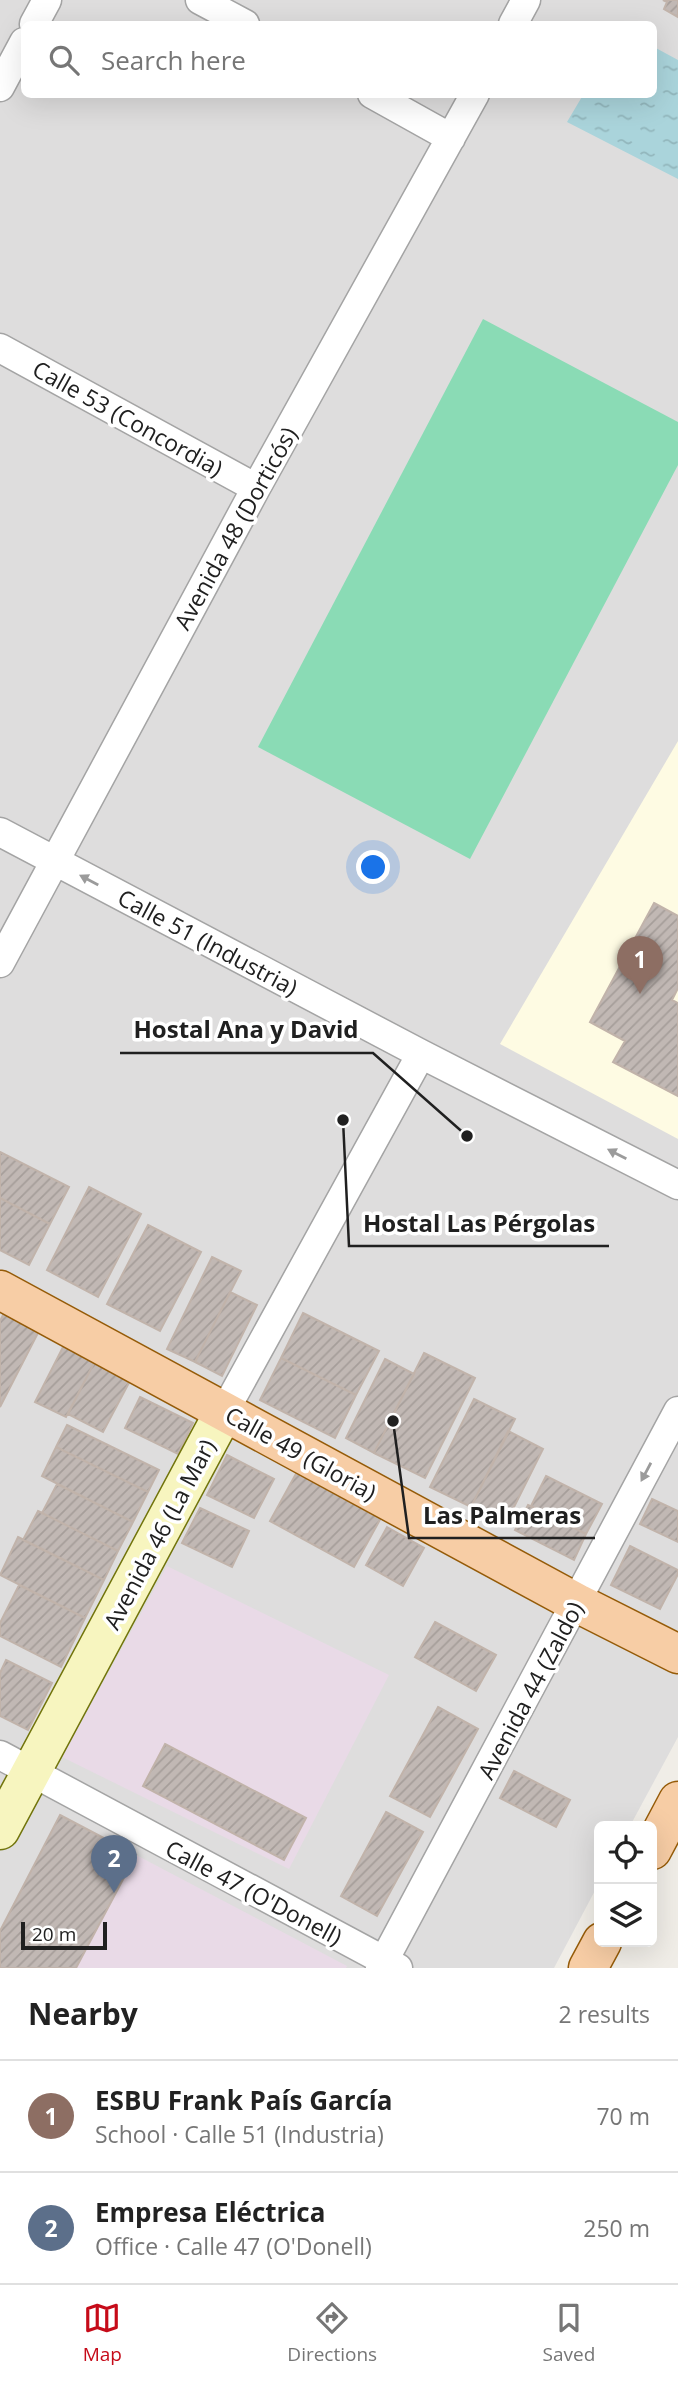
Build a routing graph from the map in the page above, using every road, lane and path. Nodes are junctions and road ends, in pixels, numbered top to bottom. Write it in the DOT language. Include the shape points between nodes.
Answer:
graph roads {
  1 [pos="47,0"];
  2 [pos="200,0"];
  3 [pos="526,0"];
  4 [pos="36,21"];
  5 [pos="239,21"];
  6 [pos="515,21"];
  7 [pos="21,48"];
  8 [pos="0,87"];
  9 [pos="379,98"];
  10 [pos="473,98"];
  11 [pos="451,138"];
  12 [pos="0,348"];
  13 [pos="256,488"];
  14 [pos="0,832"];
  15 [pos="55,861"];
  16 [pos="0,963"];
  17 [pos="421,1054"];
  18 [pos="678,1185"];
  19 [pos="0,1290"];
  20 [pos="678,1411"];
  21 [pos="224,1412"];
  22 [pos="577,1603"];
  23 [pos="672,1653"];
  24 [pos="16,1764"];
  25 [pos="678,1801"];
  26 [pos="0,1830"];
  27 [pos="657,1841"];
  28 [pos="599,1947"];
  29 [pos="387,1966"];
  30 [pos="588,1968"];
  1 -- 4 [label="street"];
  2 -- 5 [label="street"];
  3 -- 6 [label="street"];
  7 -- 8 [label="street"];
  9 -- 11 [label="street"];
  10 -- 11 [label="street, Avenida 48 (Dorticós)"];
  11 -- 13 [label="street, Avenida 48 (Dorticós)"];
  12 -- 13 [label="street, Calle 53 (Concordia)"];
  13 -- 15 [label="street, Avenida 48 (Dorticós)"];
  14 -- 15 [label="street, Calle 51 (Industria)"];
  15 -- 16 [label="street, Avenida 48 (Dorticós)"];
  17 -- 15 [label="street, Calle 51 (Industria), one-way"];
  18 -- 17 [label="street, Calle 51 (Industria), one-way"];
  17 -- 21 [label="street, Avenida 46 (La Mar)"];
  19 -- 21 [label="main road, Calle 49 (Gloria)"];
  20 -- 22 [label="street, Avenida 44 (Zaldo), one-way"];
  21 -- 22 [label="main road, Calle 49 (Gloria)"];
  21 -- 24 [label="main road, Avenida 46 (La Mar)"];
  22 -- 23 [label="main road, Calle 49 (Gloria)"];
  22 -- 29 [label="street, Avenida 44 (Zaldo)"];
  24 -- 26 [label="main road, Avenida 46 (La Mar)"];
  24 -- 29 [label="street, Calle 47 (O'Donell)"];
  25 -- 27 [label="main road"];
  28 -- 30 [label="main road"];
}
